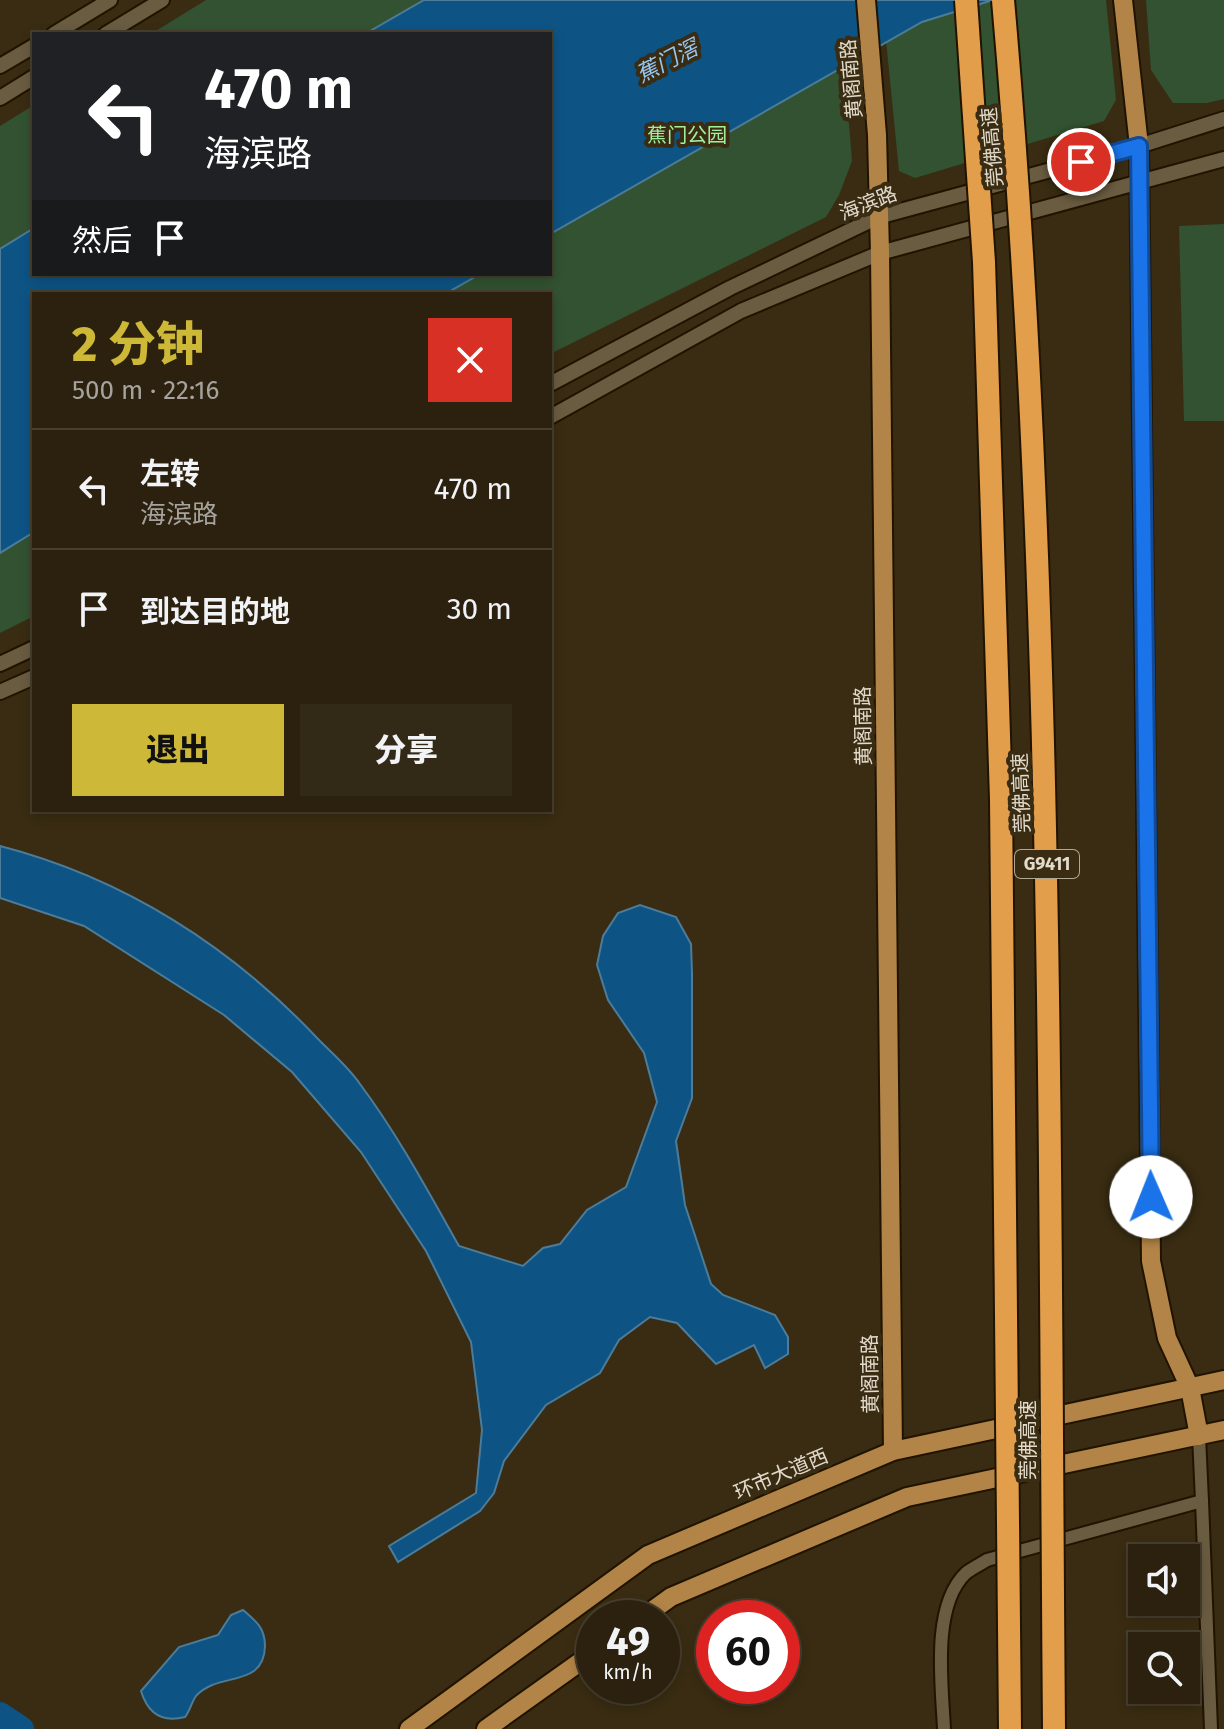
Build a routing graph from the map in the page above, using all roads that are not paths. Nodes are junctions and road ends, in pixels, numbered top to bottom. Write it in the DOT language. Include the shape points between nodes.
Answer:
graph roads {
  1 [pos="110,0"];
  2 [pos="162,0"];
  3 [pos="866,0"];
  4 [pos="966,0"];
  5 [pos="1003,0"];
  6 [pos="1123,0"];
  7 [pos="57,32"];
  8 [pos="109,32"];
  9 [pos="32,47"];
  10 [pos="0,66"];
  11 [pos="32,78"];
  12 [pos="0,98"];
  13 [pos="1224,119"];
  14 [pos="1139,146"];
  15 [pos="1224,159"];
  16 [pos="1139,180"];
  17 [pos="878,217"];
  18 [pos="880,253"];
  19 [pos="552,383"];
  20 [pos="552,416"];
  21 [pos="32,649"];
  22 [pos="0,664"];
  23 [pos="32,678"];
  24 [pos="0,692"];
  25 [pos="1224,1380"];
  26 [pos="1190,1388"];
  27 [pos="1224,1430"];
  28 [pos="1199,1436"];
  29 [pos="893,1451"];
  30 [pos="1202,1501"];
  31 [pos="667,1600"];
  32 [pos="576,1665"];
  33 [pos="409,1729"];
  34 [pos="486,1729"];
  35 [pos="944,1729"];
  36 [pos="1010,1729"];
  37 [pos="1054,1729"];
  38 [pos="1211,1729"];
  1 -- 7 [label="street"];
  2 -- 8 [label="street"];
  3 -- 17 [label="main road, 黄阁南路"];
  4 -- 36 [label="highway, 莞佛高速 / G9411, bridge" via="984,262 1001,783"];
  5 -- 37 [label="highway, 莞佛高速 / G9411, bridge" via="1020,192 1046,805"];
  6 -- 14 [label="main road"];
  9 -- 10 [label="street"];
  11 -- 12 [label="street"];
  13 -- 14 [label="street, 海滨路"];
  14 -- 16 [label="main road"];
  14 -- 17 [label="street, 海滨路"];
  15 -- 16 [label="street"];
  16 -- 18 [label="street"];
  16 -- 26 [label="main road" via="1151,1261 1167,1338"];
  17 -- 18 [label="main road, 黄阁南路"];
  17 -- 19 [label="street, 海滨路"];
  18 -- 20 [label="street" via="741,311"];
  18 -- 29 [label="main road, 黄阁南路"];
  21 -- 22 [label="street"];
  23 -- 24 [label="street"];
  25 -- 26 [label="main road, 环市大道西"];
  26 -- 28 [label="main road"];
  26 -- 29 [label="main road, 环市大道西"];
  27 -- 28 [label="main road"];
  28 -- 30 [label="street"];
  28 -- 31 [label="main road" via="907,1497"];
  29 -- 33 [label="main road, 环市大道西" via="648,1555"];
  30 -- 35 [label="street" via="987,1560 966,1573 952,1591 942,1639"];
  30 -- 38 [label="street"];
  32 -- 34 [label="main road"];
}
